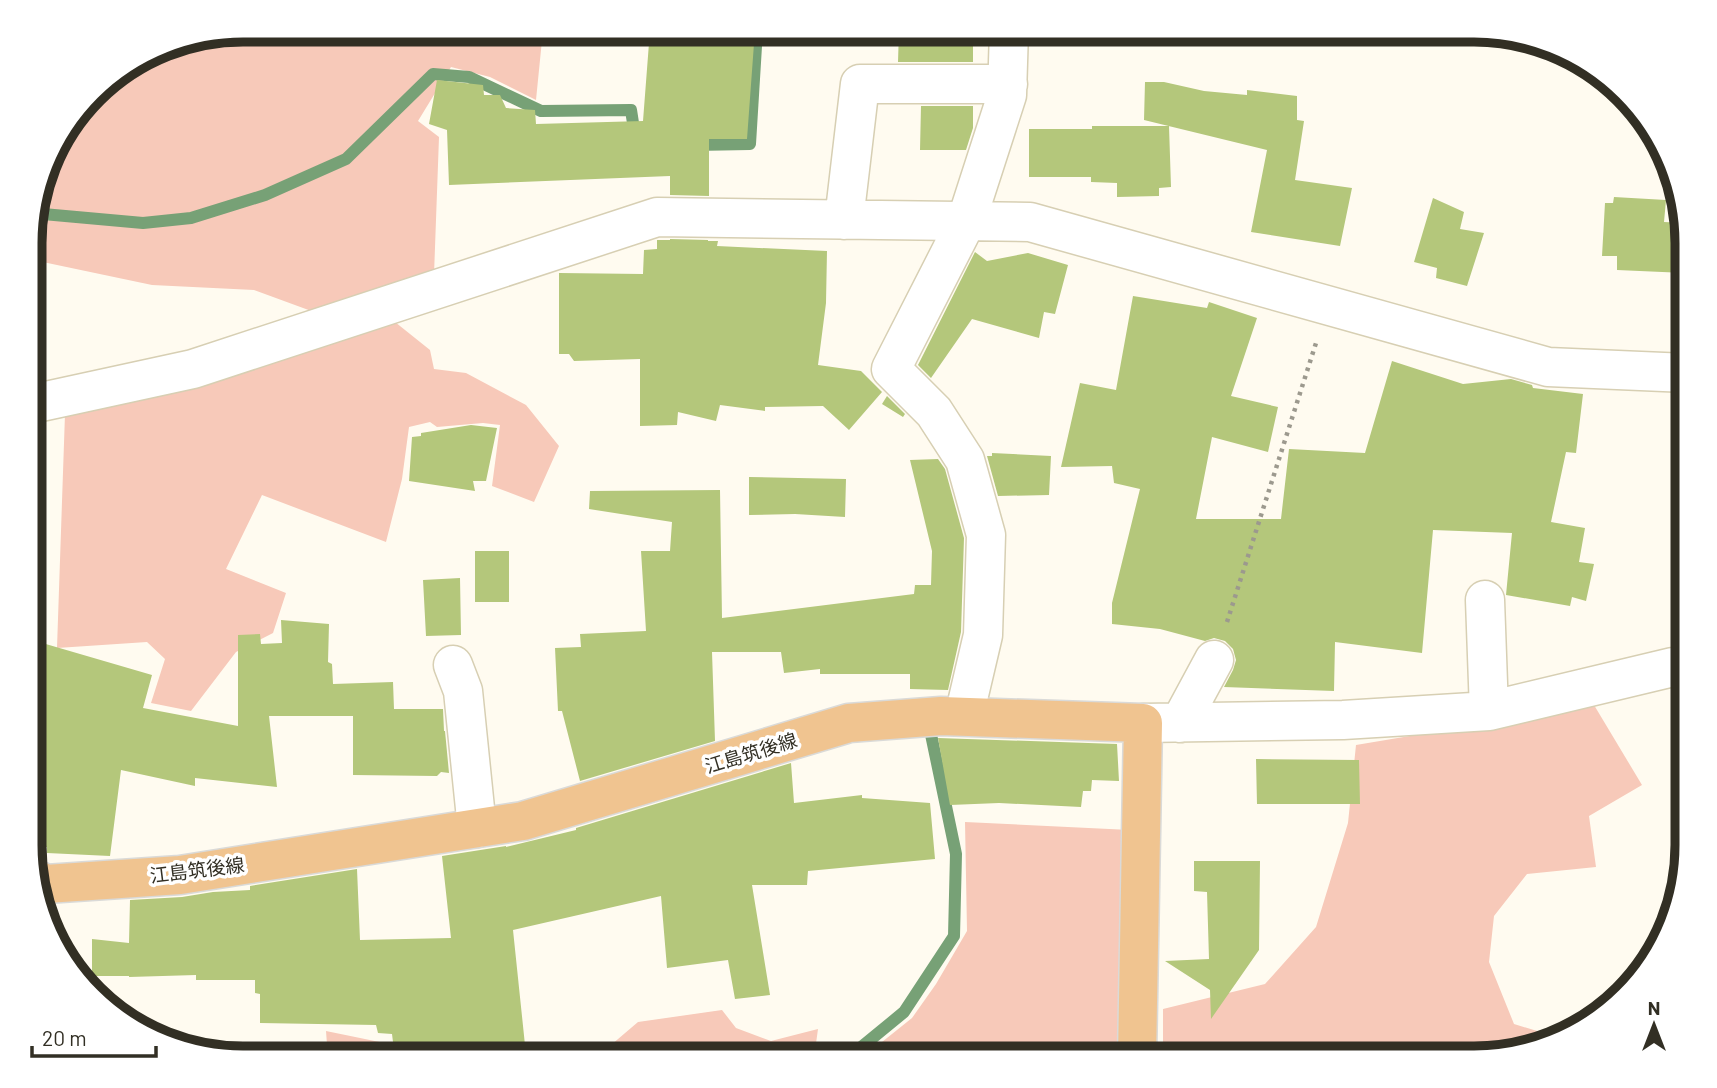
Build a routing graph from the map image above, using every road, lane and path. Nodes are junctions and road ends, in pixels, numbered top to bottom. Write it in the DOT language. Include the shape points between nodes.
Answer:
graph roads {
  1 [pos="1009,42"];
  2 [pos="1008,84"];
  3 [pos="845,220"];
  4 [pos="966,222"];
  5 [pos="1328,306"];
  6 [pos="1675,373"];
  7 [pos="42,402"];
  8 [pos="1485,600"];
  9 [pos="1214,660"];
  10 [pos="453,665"];
  11 [pos="1675,667"];
  12 [pos="1489,712"];
  13 [pos="964,716"];
  14 [pos="1161,723"];
  15 [pos="477,828"];
  16 [pos="46,884"];
  17 [pos="1138,1046"];
  1 -- 2 [label="street"];
  2 -- 3 [label="street" via="860,84"];
  2 -- 4 [label="street"];
  3 -- 4 [label="street"];
  3 -- 7 [label="street" via="657,217 193,369"];
  4 -- 5 [label="street" via="1030,222"];
  4 -- 13 [label="street" via="891,369 934,412 965,460 986,535 983,635"];
  5 -- 6 [label="street" via="1548,368"];
  5 -- 9 [label="path"];
  8 -- 12 [label="street"];
  9 -- 14 [label="street"];
  10 -- 15 [label="street" via="463,691"];
  11 -- 12 [label="street"];
  12 -- 14 [label="street"];
  13 -- 14 [label="main road, 江島筑後線"];
  13 -- 15 [label="main road, 江島筑後線" via="849,723 523,821"];
  14 -- 17 [label="main road"];
  15 -- 16 [label="main road, 江島筑後線" via="180,874"];
}
